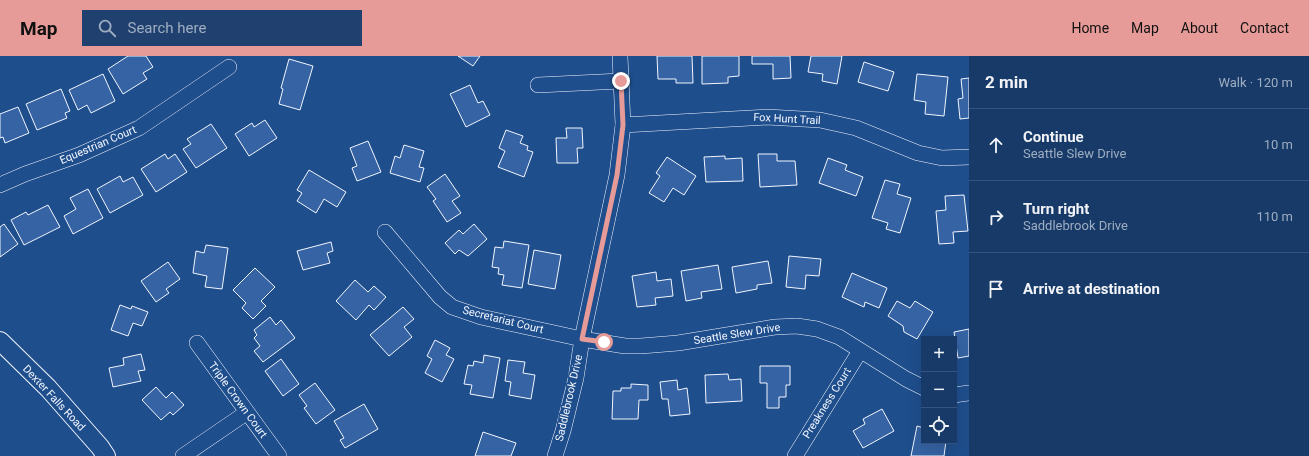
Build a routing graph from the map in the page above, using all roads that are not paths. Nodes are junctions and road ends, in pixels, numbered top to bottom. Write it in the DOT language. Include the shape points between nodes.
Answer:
graph roads {
  1 [pos="620,56"];
  2 [pos="229,67"];
  3 [pos="621,81"];
  4 [pos="538,85"];
  5 [pos="623,125"];
  6 [pos="969,157"];
  7 [pos="0,185"];
  8 [pos="385,232"];
  9 [pos="582,339"];
  10 [pos="0,342"];
  11 [pos="197,343"];
  12 [pos="860,351"];
  13 [pos="921,386"];
  14 [pos="969,393"];
  15 [pos="957,395"];
  16 [pos="246,412"];
  17 [pos="106,456"];
  18 [pos="183,456"];
  19 [pos="279,456"];
  20 [pos="555,456"];
  21 [pos="795,456"];
  1 -- 3 [label="street, Saddlebrook Drive"];
  2 -- 7 [label="street, Equestrian Court" via="139,128 79,155"];
  3 -- 4 [label="street"];
  3 -- 5 [label="street, Saddlebrook Drive"];
  5 -- 6 [label="street, Fox Hunt Trail" via="767,117 820,120 856,128 918,153 942,158"];
  5 -- 9 [label="street, Saddlebrook Drive" via="617,175"];
  8 -- 9 [label="street, Secretariat Court" via="430,286 452,307 481,317"];
  9 -- 12 [label="street, Seattle Slew Drive" via="641,346 797,326 817,329 839,337"];
  9 -- 20 [label="street, Saddlebrook Drive" via="574,385"];
  10 -- 17 [label="street, Dexter Falls Road" via="48,388"];
  11 -- 16 [label="street, Triple Crown Court"];
  12 -- 13 [label="street, Seattle Slew Drive"];
  12 -- 21 [label="street, Preakness Court"];
  14 -- 15 [label="street"];
  16 -- 18 [label="street"];
  16 -- 19 [label="street, Triple Crown Court"];
}
